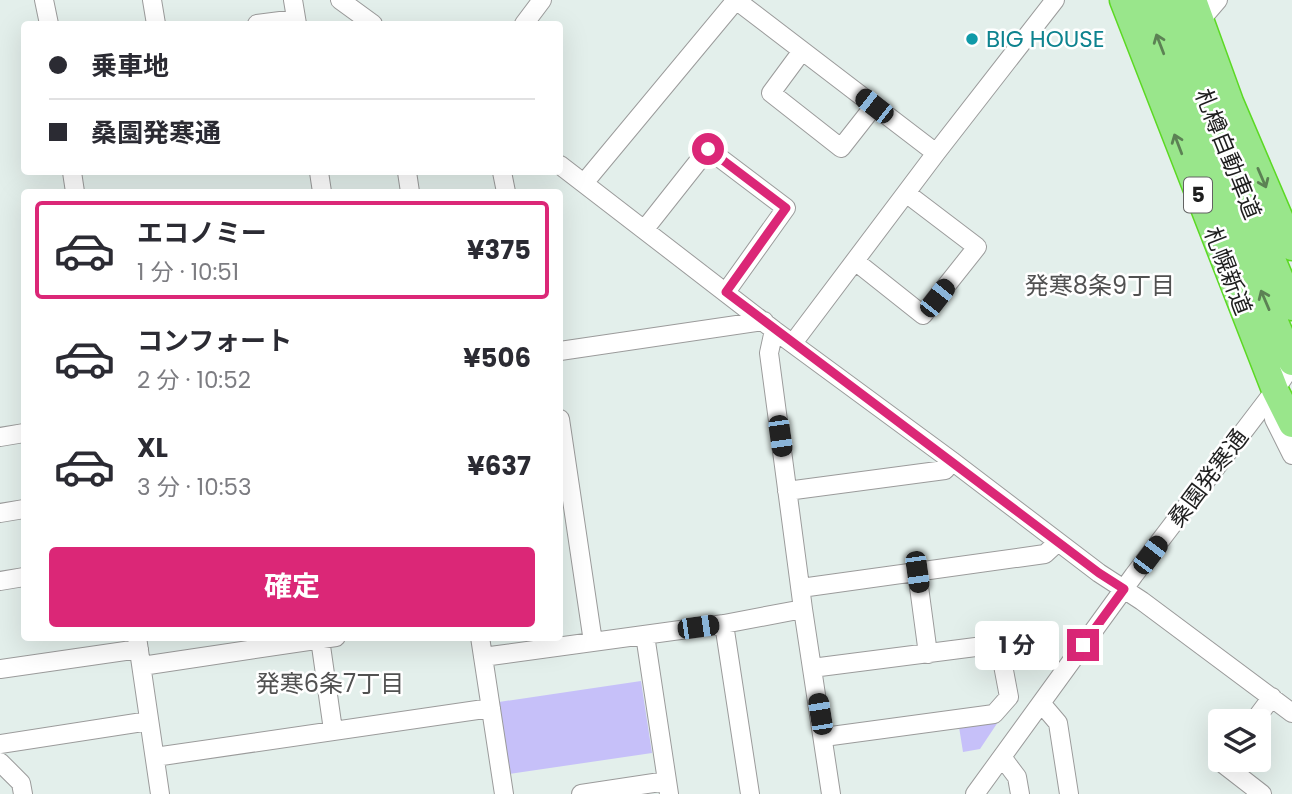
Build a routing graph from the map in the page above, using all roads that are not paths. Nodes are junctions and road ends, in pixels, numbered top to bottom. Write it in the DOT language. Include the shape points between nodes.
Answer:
graph roads {
  1 [pos="44,0"];
  2 [pos="152,0"];
  3 [pos="293,0"];
  4 [pos="341,0"];
  5 [pos="542,0"];
  6 [pos="736,0"];
  7 [pos="1055,0"];
  8 [pos="1123,0"];
  9 [pos="1143,0"];
  10 [pos="1167,0"];
  11 [pos="1217,0"];
  12 [pos="1197,11"];
  13 [pos="48,21"];
  14 [pos="156,21"];
  15 [pos="296,21"];
  16 [pos="369,21"];
  17 [pos="526,21"];
  18 [pos="802,51"];
  19 [pos="874,106"];
  20 [pos="936,153"];
  21 [pos="563,167"];
  22 [pos="584,183"];
  23 [pos="906,192"];
  24 [pos="643,230"];
  25 [pos="1292,247"];
  26 [pos="855,261"];
  27 [pos="726,292"];
  28 [pos="1292,307"];
  29 [pos="769,325"];
  30 [pos="793,343"];
  31 [pos="563,351"];
  32 [pos="1292,364"];
  33 [pos="1275,390"];
  34 [pos="1292,424"];
  35 [pos="21,434"];
  36 [pos="0,437"];
  37 [pos="563,439"];
  38 [pos="1292,455"];
  39 [pos="952,461"];
  40 [pos="787,491"];
  41 [pos="21,510"];
  42 [pos="0,513"];
  43 [pos="1058,542"];
  44 [pos="917,572"];
  45 [pos="21,578"];
  46 [pos="0,581"];
  47 [pos="801,588"];
  48 [pos="1124,589"];
  49 [pos="803,610"];
  50 [pos="724,624"];
  51 [pos="645,635"];
  52 [pos="281,641"];
  53 [pos="328,641"];
  54 [pos="481,641"];
  55 [pos="593,642"];
  56 [pos="139,650"];
  57 [pos="928,654"];
  58 [pos="483,657"];
  59 [pos="813,668"];
  60 [pos="0,669"];
  61 [pos="1272,697"];
  62 [pos="1041,703"];
  63 [pos="491,708"];
  64 [pos="1263,709"];
  65 [pos="1292,713"];
  66 [pos="149,721"];
  67 [pos="333,730"];
  68 [pos="824,737"];
  69 [pos="0,744"];
  70 [pos="155,757"];
  71 [pos="1002,757"];
  72 [pos="0,762"];
  73 [pos="1234,772"];
  74 [pos="668,788"];
  75 [pos="23,794"];
  76 [pos="160,794"];
  77 [pos="504,794"];
  78 [pos="581,794"];
  79 [pos="750,794"];
  80 [pos="831,794"];
  81 [pos="975,794"];
  82 [pos="1020,794"];
  83 [pos="1069,794"];
  84 [pos="1262,794"];
  1 -- 13 [label="street"];
  2 -- 14 [label="street"];
  3 -- 15 [label="street"];
  4 -- 16 [label="street"];
  5 -- 17 [label="street"];
  6 -- 18 [label="street"];
  6 -- 22 [label="street"];
  7 -- 20 [label="street"];
  33 -- 8 [label="highway, 札幌新道 / 5, one-way"];
  32 -- 9 [label="highway, 札樽自動車道, one-way"];
  10 -- 28 [label="highway, 札樽自動車道"];
  11 -- 12 [label="street"];
  12 -- 25 [label="highway, one-way"];
  18 -- 19 [label="street"];
  18 -- 19 [label="street" via="771,93 841,148"];
  19 -- 20 [label="street"];
  20 -- 23 [label="street"];
  21 -- 22 [label="street"];
  22 -- 24 [label="street"];
  23 -- 26 [label="street"];
  23 -- 26 [label="street" via="977,247 923,315"];
  24 -- 27 [label="street"];
  24 -- 27 [label="street" via="708,149 786,208"];
  26 -- 30 [label="street"];
  27 -- 29 [label="street"];
  29 -- 30 [label="street"];
  29 -- 31 [label="street"];
  29 -- 40 [label="street"];
  30 -- 39 [label="street"];
  32 -- 33 [label="street, 桑園発寒通"];
  33 -- 34 [label="highway, 札幌新道 / 5"];
  33 -- 38 [label="street" via="1274,419"];
  33 -- 48 [label="street, 桑園発寒通"];
  35 -- 36 [label="street"];
  37 -- 55 [label="street"];
  39 -- 40 [label="street" via="945,470"];
  39 -- 43 [label="street"];
  40 -- 47 [label="street"];
  41 -- 42 [label="street"];
  43 -- 44 [label="street" via="1045,554"];
  43 -- 48 [label="street"];
  44 -- 47 [label="street"];
  44 -- 57 [label="street"];
  45 -- 46 [label="street"];
  47 -- 49 [label="street"];
  48 -- 61 [label="street"];
  48 -- 62 [label="street, 桑園発寒通"];
  49 -- 50 [label="street"];
  49 -- 59 [label="street"];
  50 -- 51 [label="street"];
  50 -- 79 [label="street"];
  51 -- 55 [label="street"];
  51 -- 74 [label="street"];
  52 -- 56 [label="street"];
  53 -- 67 [label="street"];
  54 -- 58 [label="street"];
  55 -- 58 [label="street"];
  56 -- 60 [label="street"];
  56 -- 66 [label="street"];
  57 -- 59 [label="street"];
  57 -- 68 [label="street" via="999,644 1009,697 994,715"];
  58 -- 63 [label="street"];
  59 -- 68 [label="street"];
  61 -- 64 [label="street"];
  61 -- 65 [label="street"];
  62 -- 71 [label="street, 桑園発寒通"];
  62 -- 83 [label="street" via="1058,723"];
  63 -- 67 [label="street"];
  63 -- 77 [label="street"];
  66 -- 69 [label="street"];
  66 -- 70 [label="street"];
  67 -- 70 [label="street"];
  68 -- 80 [label="street"];
  70 -- 76 [label="street"];
  71 -- 81 [label="street, 桑園発寒通"];
  71 -- 82 [label="street" via="1017,777"];
  72 -- 75 [label="street" via="21,783"];
  73 -- 84 [label="street"];
  74 -- 78 [label="street"];
}
